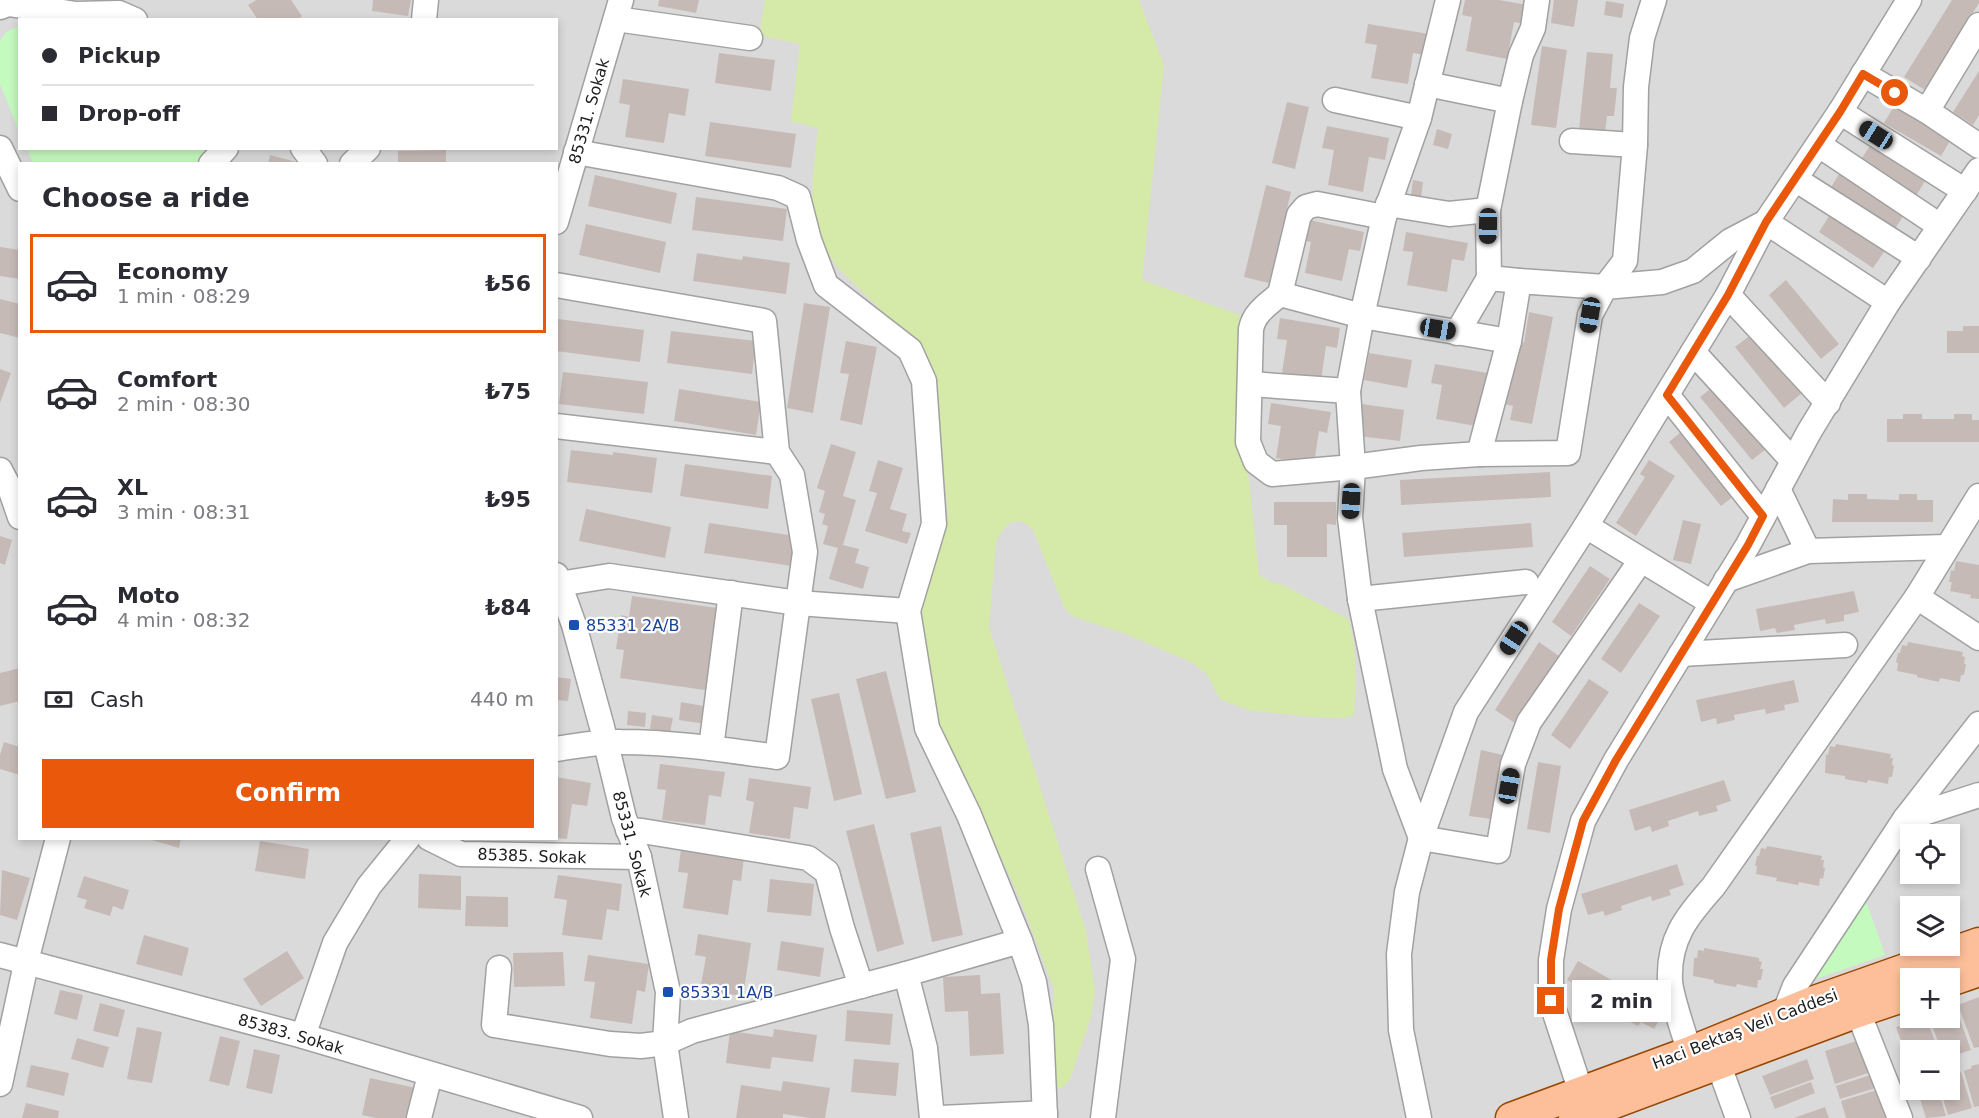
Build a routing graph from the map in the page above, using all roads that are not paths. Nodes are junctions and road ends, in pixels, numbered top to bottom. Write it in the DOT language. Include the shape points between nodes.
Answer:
graph roads {
  1 [pos="426,0"];
  2 [pos="1448,0"];
  3 [pos="1538,0"];
  4 [pos="1654,0"];
  5 [pos="1909,0"];
  6 [pos="0,7"];
  7 [pos="104,7"];
  8 [pos="618,10"];
  9 [pos="130,18"];
  10 [pos="424,18"];
  11 [pos="1979,25"];
  12 [pos="750,38"];
  13 [pos="1863,74"];
  14 [pos="1427,84"];
  15 [pos="1335,100"];
  16 [pos="1510,101"];
  17 [pos="1927,111"];
  18 [pos="1840,112"];
  19 [pos="1419,118"];
  20 [pos="1572,141"];
  21 [pos="1635,145"];
  22 [pos="1819,145"];
  23 [pos="1979,146"];
  24 [pos="0,148"];
  25 [pos="224,150"];
  26 [pos="366,150"];
  27 [pos="576,152"];
  28 [pos="213,162"];
  29 [pos="354,162"];
  30 [pos="1979,170"];
  31 [pos="1795,179"];
  32 [pos="18,185"];
  33 [pos="1965,191"];
  34 [pos="1488,210"];
  35 [pos="1386,211"];
  36 [pos="558,216"];
  37 [pos="1766,222"];
  38 [pos="1941,226"];
  39 [pos="1919,258"];
  40 [pos="1489,278"];
  41 [pos="1519,280"];
  42 [pos="558,285"];
  43 [pos="1605,287"];
  44 [pos="1280,294"];
  45 [pos="1728,295"];
  46 [pos="1888,302"];
  47 [pos="1362,316"];
  48 [pos="1457,333"];
  49 [pos="1509,341"];
  50 [pos="1693,352"];
  51 [pos="1250,384"];
  52 [pos="1348,391"];
  53 [pos="1667,395"];
  54 [pos="1828,403"];
  55 [pos="558,426"];
  56 [pos="777,452"];
  57 [pos="1479,454"];
  58 [pos="1793,461"];
  59 [pos="1353,467"];
  60 [pos="0,470"];
  61 [pos="18,470"];
  62 [pos="1778,489"];
  63 [pos="11,491"];
  64 [pos="1979,496"];
  65 [pos="18,512"];
  66 [pos="1763,516"];
  67 [pos="1586,526"];
  68 [pos="1946,547"];
  69 [pos="1808,550"];
  70 [pos="1641,560"];
  71 [pos="558,580"];
  72 [pos="1726,580"];
  73 [pos="1526,582"];
  74 [pos="731,593"];
  75 [pos="1917,597"];
  76 [pos="1360,599"];
  77 [pos="798,603"];
  78 [pos="1712,603"];
  79 [pos="908,611"];
  80 [pos="1979,638"];
  81 [pos="1845,645"];
  82 [pos="1681,654"];
  83 [pos="1979,724"];
  84 [pos="606,742"];
  85 [pos="711,748"];
  86 [pos="558,749"];
  87 [pos="1979,795"];
  88 [pos="1905,819"];
  89 [pos="628,830"];
  90 [pos="1421,838"];
  91 [pos="57,840"];
  92 [pos="406,840"];
  93 [pos="433,840"];
  94 [pos="639,857"];
  95 [pos="1098,869"];
  96 [pos="1020,941"];
  97 [pos="1979,943"];
  98 [pos="0,955"];
  99 [pos="26,961"];
  100 [pos="499,968"];
  101 [pos="1979,971"];
  102 [pos="906,974"];
  103 [pos="1960,978"];
  104 [pos="861,986"];
  105 [pos="1900,998"];
  106 [pos="1858,1012"];
  107 [pos="1784,1014"];
  108 [pos="303,1036"];
  109 [pos="664,1043"];
  110 [pos="1702,1059"];
  111 [pos="430,1075"];
  112 [pos="0,1084"];
  113 [pos="1577,1105"];
  114 [pos="1045,1115"];
  115 [pos="419,1118"];
  116 [pos="580,1118"];
  117 [pos="676,1118"];
  118 [pos="932,1118"];
  119 [pos="941,1118"];
  120 [pos="1103,1118"];
  121 [pos="1419,1118"];
  122 [pos="1511,1118"];
  123 [pos="1738,1118"];
  124 [pos="1900,1118"];
  1 -- 10 [label="street"];
  2 -- 14 [label="street"];
  3 -- 16 [label="street"];
  4 -- 21 [label="street" via="1642,38"];
  5 -- 13 [label="street"];
  6 -- 7 [label="street" via="8,4 76,14"];
  7 -- 9 [label="street"];
  8 -- 12 [label="street"];
  8 -- 27 [label="street, 85331. Sokak"];
  11 -- 17 [label="street"];
  13 -- 17 [label="street"];
  13 -- 18 [label="street"];
  14 -- 16 [label="street"];
  14 -- 19 [label="street"];
  15 -- 19 [label="street"];
  16 -- 34 [label="street"];
  17 -- 23 [label="street"];
  18 -- 22 [label="street"];
  18 -- 33 [label="street"];
  19 -- 35 [label="street"];
  20 -- 21 [label="street"];
  21 -- 43 [label="street" via="1625,261"];
  22 -- 31 [label="street"];
  22 -- 38 [label="street"];
  24 -- 32 [label="street"];
  25 -- 28 [label="street"];
  26 -- 29 [label="street"];
  27 -- 36 [label="street, 85331. Sokak"];
  27 -- 79 [label="street" via="778,188 798,197 808,240 826,285 910,350 924,381 934,524"];
  30 -- 33 [label="street"];
  31 -- 37 [label="street"];
  31 -- 39 [label="street"];
  33 -- 38 [label="street"];
  34 -- 35 [label="street" via="1449,214"];
  34 -- 40 [label="street"];
  35 -- 44 [label="street" via="1317,204 1306,207 1299,215"];
  35 -- 47 [label="street"];
  37 -- 43 [label="street" via="1730,241 1693,271 1662,282"];
  37 -- 45 [label="street"];
  37 -- 46 [label="street"];
  38 -- 39 [label="street"];
  39 -- 46 [label="street"];
  40 -- 41 [label="street"];
  40 -- 48 [label="street"];
  41 -- 43 [label="street"];
  41 -- 49 [label="street"];
  42 -- 56 [label="street" via="764,321"];
  43 -- 57 [label="street" via="1590,315 1568,453"];
  44 -- 47 [label="street"];
  44 -- 51 [label="street" via="1253,319"];
  45 -- 50 [label="street"];
  45 -- 54 [label="street"];
  46 -- 54 [label="street"];
  47 -- 48 [label="street"];
  47 -- 52 [label="street"];
  48 -- 49 [label="street"];
  49 -- 57 [label="street"];
  50 -- 53 [label="street"];
  50 -- 58 [label="street"];
  51 -- 52 [label="street"];
  51 -- 59 [label="street" via="1248,442 1256,462 1272,474"];
  52 -- 59 [label="street"];
  53 -- 66 [label="street"];
  53 -- 67 [label="street"];
  54 -- 58 [label="street"];
  55 -- 56 [label="street"];
  56 -- 77 [label="street" via="792,475 805,552"];
  57 -- 59 [label="street"];
  58 -- 62 [label="street"];
  59 -- 76 [label="street" via="1350,518"];
  60 -- 63 [label="street"];
  61 -- 63 [label="street"];
  62 -- 66 [label="street"];
  62 -- 69 [label="street"];
  63 -- 65 [label="street"];
  64 -- 68 [label="street"];
  66 -- 72 [label="street"];
  67 -- 70 [label="street"];
  67 -- 90 [label="street" via="1466,712"];
  68 -- 69 [label="street"];
  68 -- 75 [label="street"];
  69 -- 72 [label="street"];
  70 -- 78 [label="street"];
  70 -- 90 [label="street" via="1529,722 1513,764 1498,851"];
  71 -- 74 [label="street" via="609,576"];
  71 -- 84 [label="street, 85331. Sokak"];
  72 -- 78 [label="street"];
  73 -- 76 [label="street"];
  74 -- 77 [label="street"];
  74 -- 85 [label="street"];
  75 -- 80 [label="street"];
  75 -- 110 [label="street" via="1713,887 1688,915 1673,947 1670,982 1687,1044"];
  76 -- 90 [label="street" via="1395,769"];
  77 -- 79 [label="street"];
  77 -- 85 [label="street" via="777,757"];
  78 -- 82 [label="street"];
  79 -- 96 [label="street" via="927,728 969,815"];
  81 -- 82 [label="street"];
  82 -- 113 [label="street" via="1583,821 1559,909 1551,960 1551,1001"];
  83 -- 88 [label="street"];
  84 -- 85 [label="street"];
  84 -- 86 [label="street"];
  84 -- 89 [label="street, 85331. Sokak"];
  87 -- 88 [label="street"];
  88 -- 107 [label="street" via="1795,986"];
  89 -- 94 [label="street, 85331. Sokak"];
  89 -- 104 [label="street" via="808,858 827,872"];
  90 -- 121 [label="street" via="1407,892 1399,954 1401,1030"];
  91 -- 99 [label="street"];
  92 -- 108 [label="street" via="369,886 335,943"];
  93 -- 94 [label="street, 85385. Sokak" via="461,854"];
  94 -- 109 [label="street, 85331. Sokak" via="668,992"];
  95 -- 120 [label="street" via="1123,959"];
  96 -- 102 [label="street"];
  96 -- 114 [label="street" via="1035,982"];
  97 -- 107 [label="main road, Haci Bektaş Veli Caddesi"];
  98 -- 99 [label="street, 85383. Sokak"];
  99 -- 108 [label="street, 85383. Sokak"];
  99 -- 112 [label="street"];
  100 -- 109 [label="street" via="494,1025 610,1044"];
  101 -- 103 [label="main road"];
  102 -- 104 [label="street"];
  102 -- 118 [label="street" via="925,1048"];
  104 -- 109 [label="street" via="692,1030"];
  105 -- 106 [label="main road, Haci Bektaş Veli Caddesi"];
  106 -- 110 [label="main road, Haci Bektaş Veli Caddesi"];
  106 -- 124 [label="street"];
  107 -- 110 [label="main road, Haci Bektaş Veli Caddesi"];
  108 -- 111 [label="street, 85383. Sokak"];
  109 -- 117 [label="street, 85331. Sokak"];
  110 -- 113 [label="main road, Haci Bektaş Veli Caddesi"];
  110 -- 123 [label="street" via="1722,1074"];
  111 -- 115 [label="street"];
  111 -- 116 [label="street, 85383. Sokak"];
  113 -- 122 [label="main road, Haci Bektaş Veli Caddesi"];
  114 -- 119 [label="street"];
}
